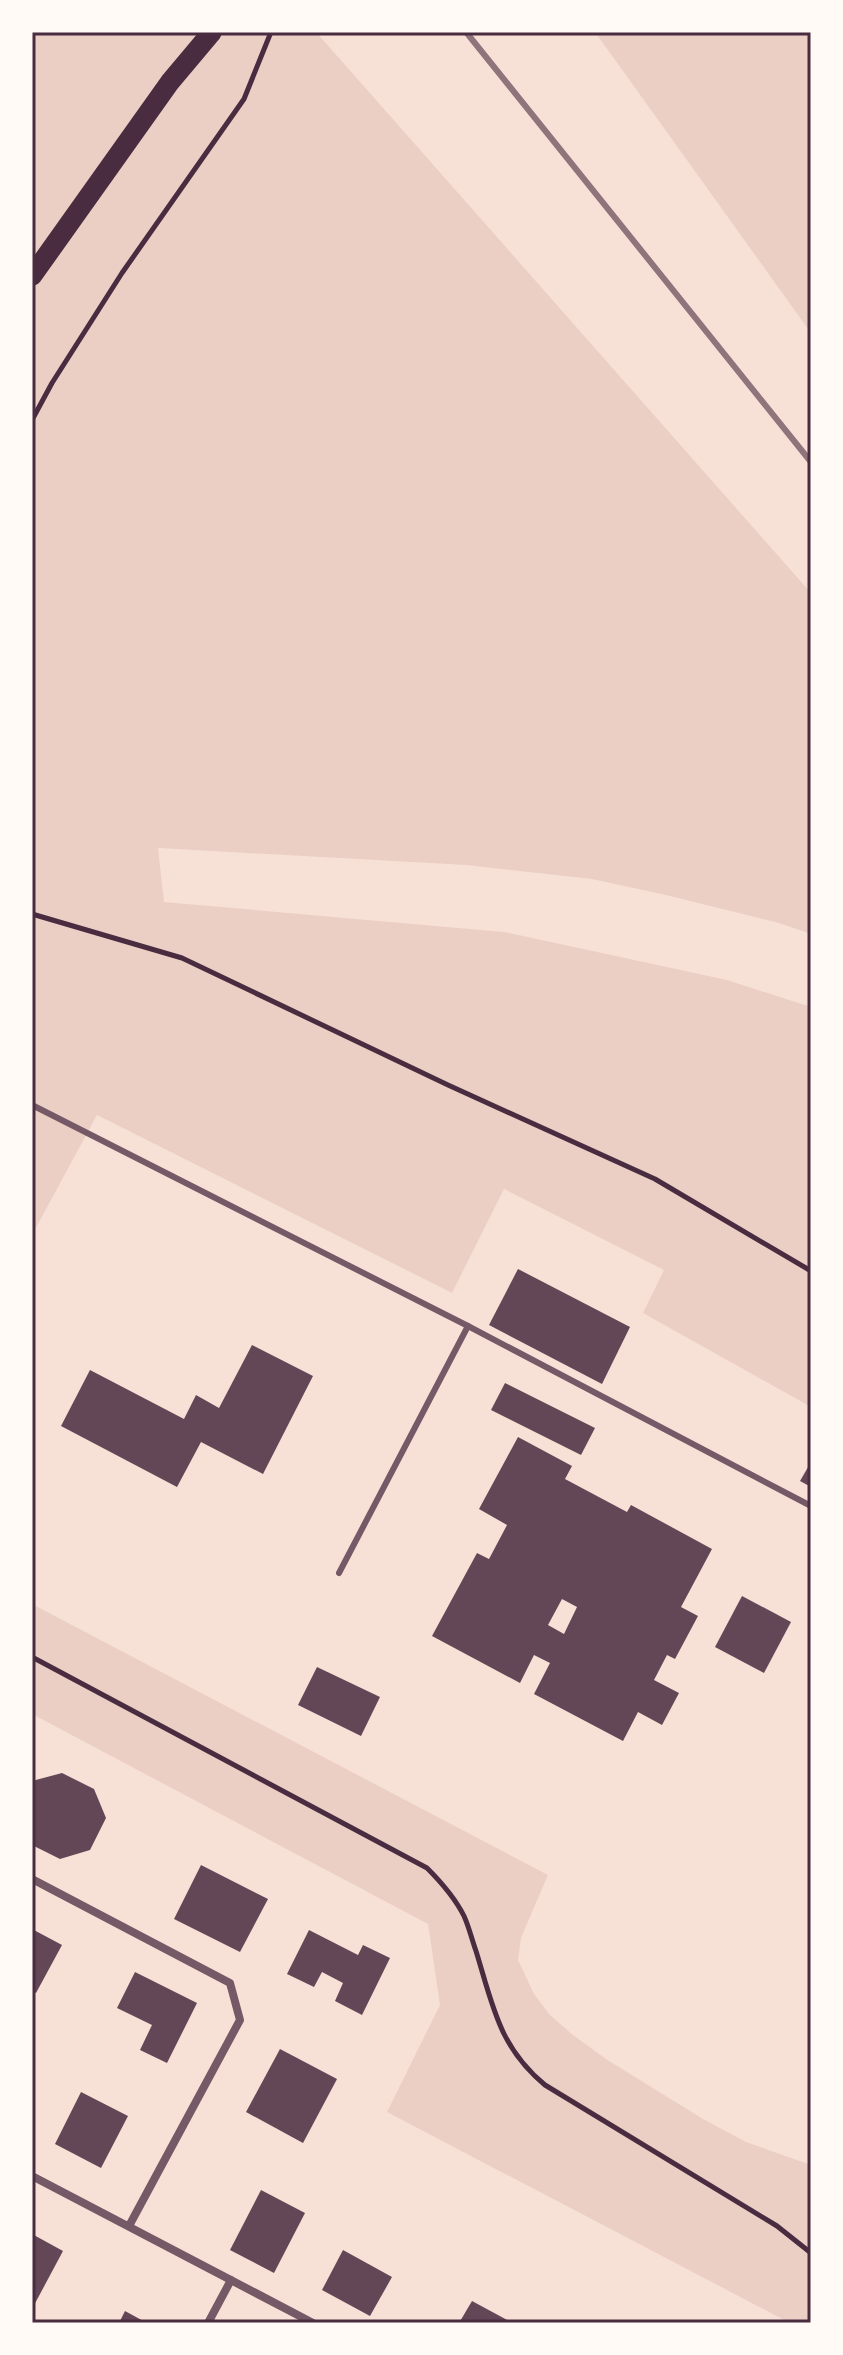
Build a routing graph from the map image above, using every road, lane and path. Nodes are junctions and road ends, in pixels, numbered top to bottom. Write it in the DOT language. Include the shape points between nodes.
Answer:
graph roads {
  1 [pos="212,32"];
  2 [pos="271,32"];
  3 [pos="32,276"];
  4 [pos="32,420"];
  5 [pos="32,914"];
  6 [pos="32,1105"];
  7 [pos="811,1271"];
  8 [pos="468,1326"];
  9 [pos="811,1506"];
  10 [pos="339,1573"];
  11 [pos="32,1657"];
  12 [pos="32,1879"];
  13 [pos="32,2176"];
  14 [pos="129,2226"];
  15 [pos="811,2253"];
  16 [pos="231,2280"];
  17 [pos="208,2323"];
  18 [pos="313,2323"];
  1 -- 3 [label="main road" via="170,82"];
  2 -- 4 [label="path" via="244,99 122,273"];
  5 -- 7 [label="path" via="182,958 655,1179"];
  6 -- 8 [label="lane"];
  8 -- 9 [label="lane"];
  8 -- 10 [label="lane"];
  11 -- 15 [label="path" via="427,1868 464,1916 497,2022 532,2074 777,2226"];
  12 -- 14 [label="street" via="230,1983 240,2020"];
  13 -- 14 [label="street"];
  14 -- 16 [label="street"];
  16 -- 17 [label="street"];
  16 -- 18 [label="street"];
}
